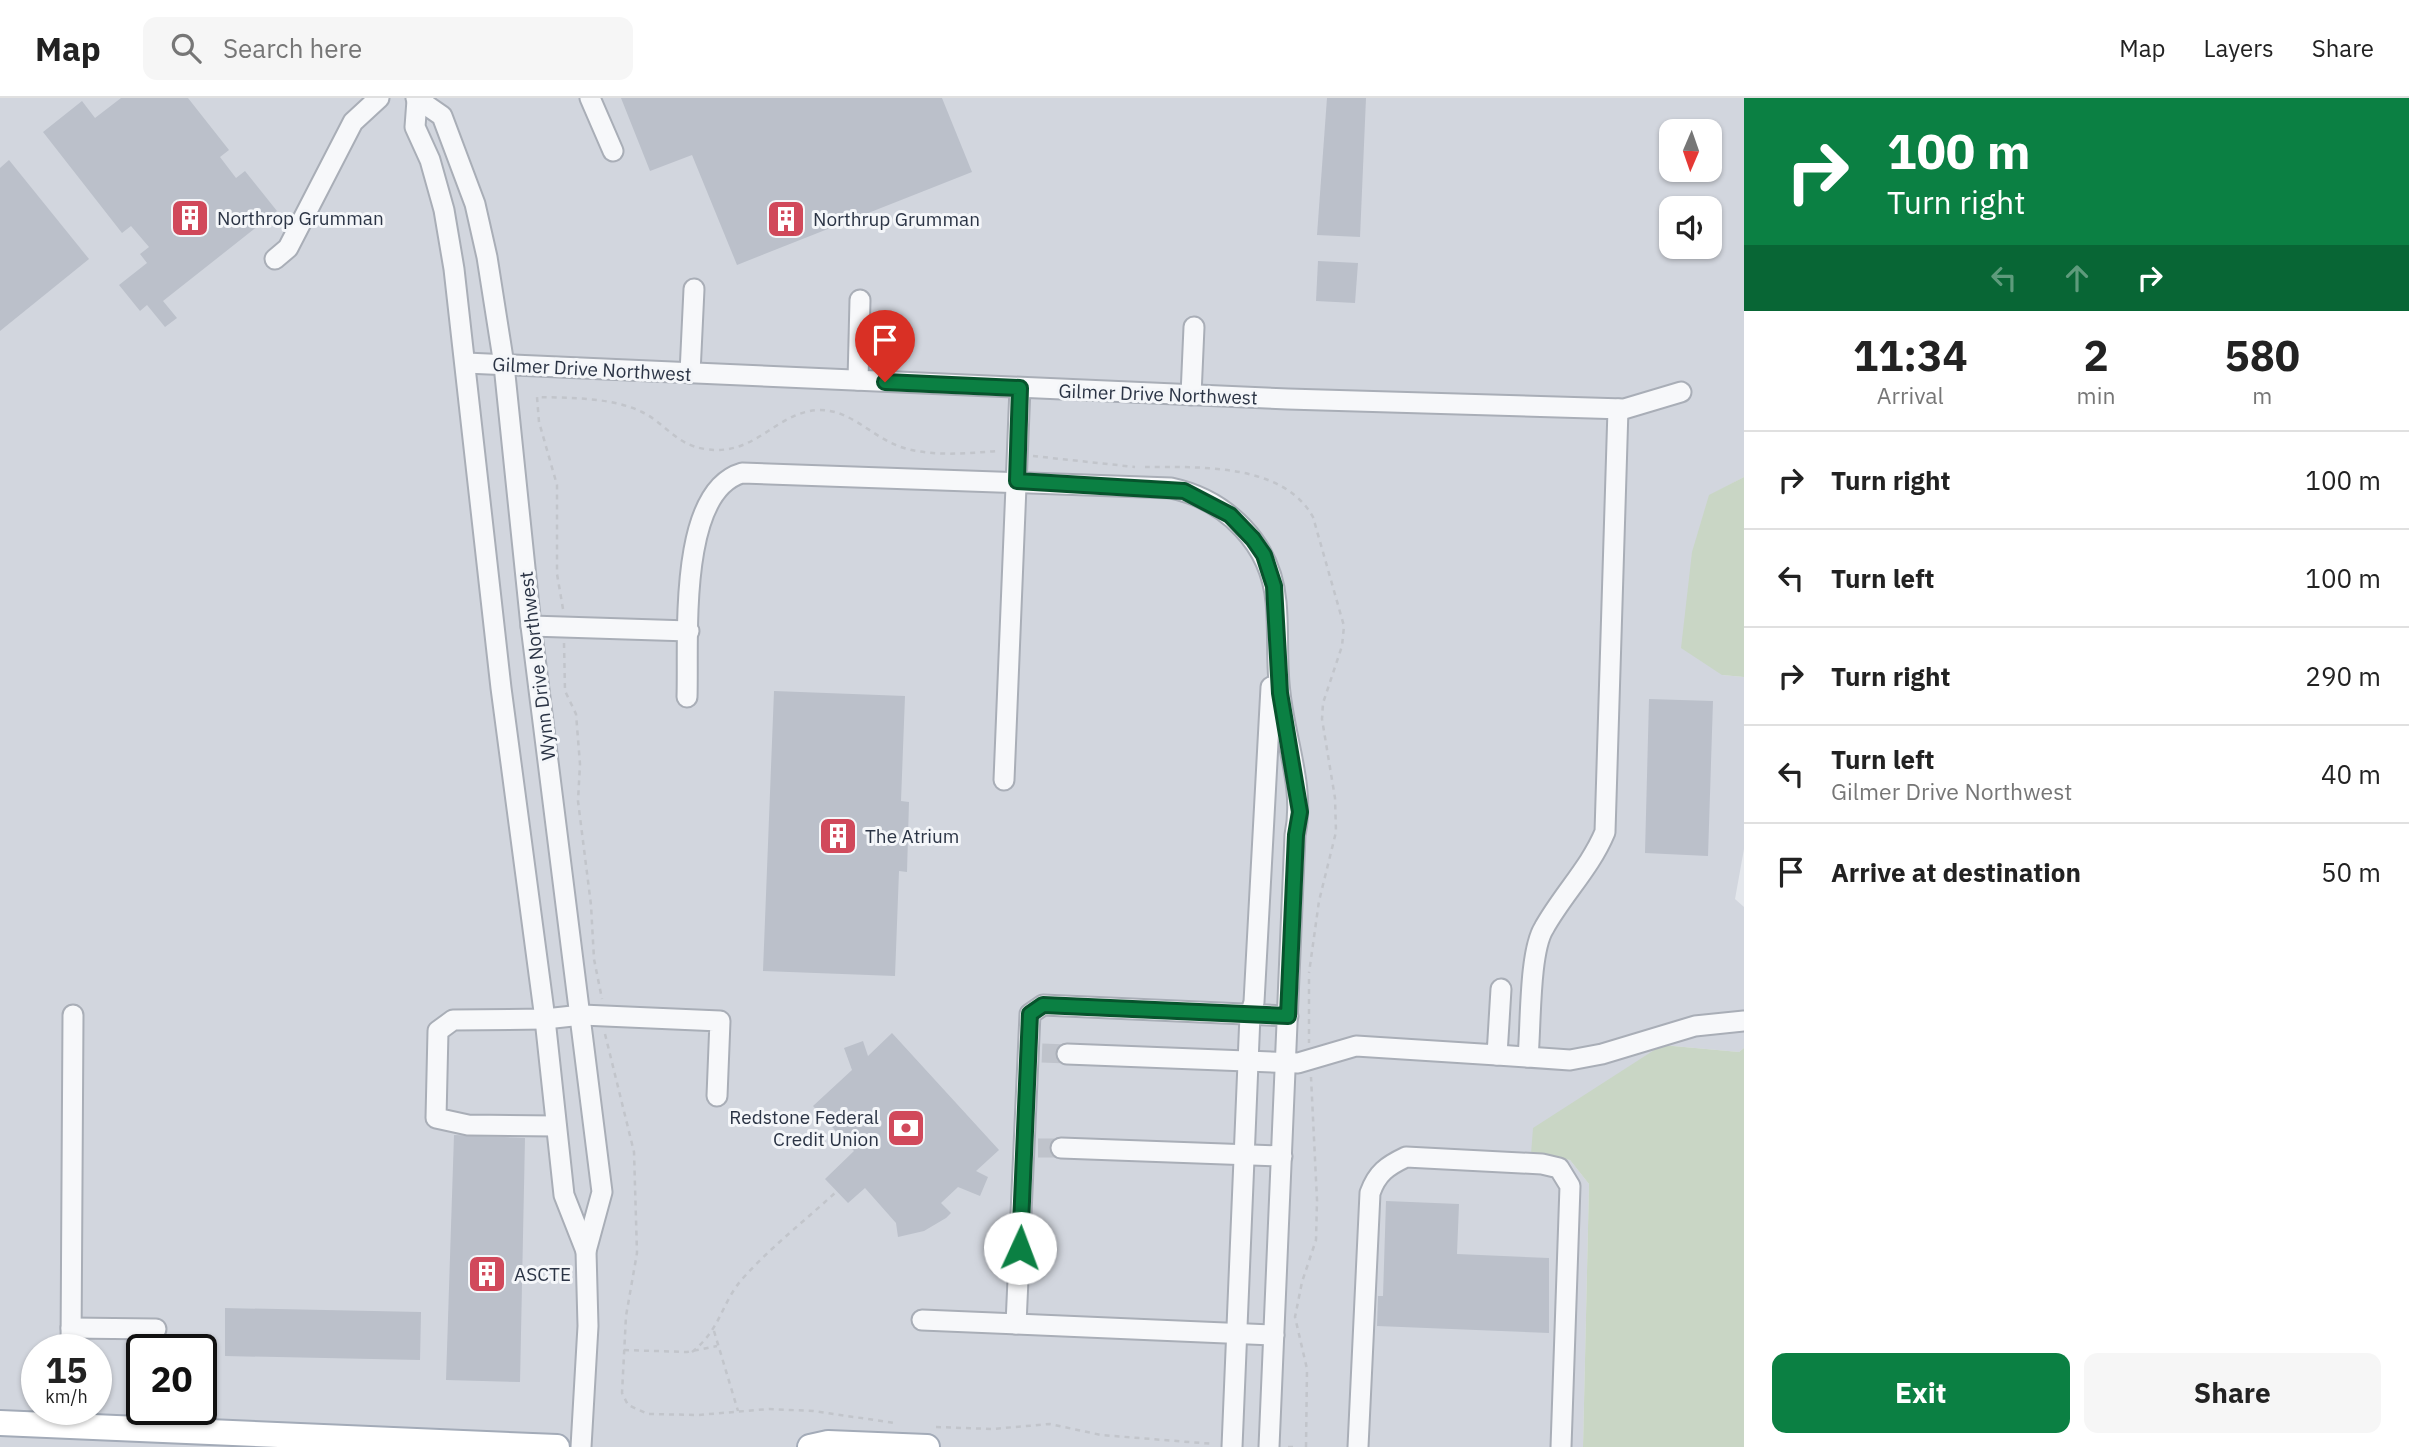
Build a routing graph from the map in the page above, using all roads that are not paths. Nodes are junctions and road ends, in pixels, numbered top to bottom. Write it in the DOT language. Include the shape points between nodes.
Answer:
graph roads {
  1 [pos="379,98"];
  2 [pos="590,98"];
  3 [pos="418,99"];
  4 [pos="612,151"];
  5 [pos="275,259"];
  6 [pos="694,289"];
  7 [pos="860,300"];
  8 [pos="1194,327"];
  9 [pos="466,363"];
  10 [pos="504,365"];
  11 [pos="690,373"];
  12 [pos="858,380"];
  13 [pos="1020,388"];
  14 [pos="1681,392"];
  15 [pos="1192,395"];
  16 [pos="1618,409"];
  17 [pos="1017,481"];
  18 [pos="531,626"];
  19 [pos="689,631"];
  20 [pos="1277,652"];
  21 [pos="687,696"];
  22 [pos="1004,780"];
  23 [pos="1501,989"];
  24 [pos="1250,1014"];
  25 [pos="73,1015"];
  26 [pos="582,1015"];
  27 [pos="1288,1016"];
  28 [pos="544,1019"];
  29 [pos="1744,1021"];
  30 [pos="1067,1054"];
  31 [pos="1497,1055"];
  32 [pos="1528,1057"];
  33 [pos="1248,1062"];
  34 [pos="1286,1063"];
  35 [pos="717,1096"];
  36 [pos="556,1126"];
  37 [pos="1060,1149"];
  38 [pos="1244,1155"];
  39 [pos="1282,1156"];
  40 [pos="586,1251"];
  41 [pos="922,1320"];
  42 [pos="1016,1324"];
  43 [pos="71,1328"];
  44 [pos="156,1329"];
  45 [pos="71,1334"];
  46 [pos="1237,1334"];
  47 [pos="1274,1335"];
  48 [pos="21,1421"];
  49 [pos="0,1423"];
  50 [pos="112,1423"];
  51 [pos="926,1437"];
  52 [pos="219,1439"];
  53 [pos="1232,1446"];
  54 [pos="1269,1446"];
  55 [pos="557,1447"];
  56 [pos="581,1447"];
  57 [pos="810,1447"];
  58 [pos="1358,1447"];
  59 [pos="1561,1447"];
  1 -- 5 [label="street" via="353,122 288,248"];
  2 -- 4 [label="street"];
  3 -- 9 [label="street, Wynn Drive Northwest" via="415,127 444,210"];
  3 -- 10 [label="street, Wynn Drive Northwest" via="442,116 475,204"];
  6 -- 11 [label="street"];
  7 -- 12 [label="street"];
  8 -- 15 [label="street"];
  9 -- 10 [label="street, Gilmer Drive Northwest"];
  9 -- 28 [label="street, Wynn Drive Northwest" via="501,688"];
  10 -- 11 [label="street, Gilmer Drive Northwest"];
  10 -- 18 [label="street, Wynn Drive Northwest"];
  11 -- 12 [label="street, Gilmer Drive Northwest"];
  12 -- 13 [label="street, Gilmer Drive Northwest"];
  13 -- 15 [label="street, Gilmer Drive Northwest"];
  13 -- 17 [label="street"];
  14 -- 16 [label="street, Gilmer Drive Northwest"];
  15 -- 16 [label="street, Gilmer Drive Northwest"];
  16 -- 32 [label="street" via="1605,832 1596,855 1542,930"];
  17 -- 19 [label="street" via="756,471 730,477 713,492 695,532"];
  17 -- 20 [label="street" via="1171,488 1200,497 1230,515 1253,539 1271,572"];
  17 -- 22 [label="street"];
  18 -- 19 [label="street"];
  18 -- 26 [label="street, Wynn Drive Northwest"];
  19 -- 21 [label="street"];
  20 -- 24 [label="street" via="1270,692"];
  20 -- 27 [label="street" via="1300,812"];
  23 -- 31 [label="street"];
  24 -- 27 [label="street"];
  24 -- 33 [label="street"];
  24 -- 42 [label="street" via="1043,1005 1030,1014 1035,1053 1031,1147"];
  25 -- 43 [label="street"];
  26 -- 28 [label="street"];
  26 -- 35 [label="street" via="720,1021"];
  26 -- 40 [label="street, Wynn Drive Northwest" via="602,1192"];
  27 -- 34 [label="street"];
  28 -- 36 [label="street, Wynn Drive Northwest"];
  28 -- 36 [label="street" via="453,1020 444,1024 438,1031 436,1118 468,1125"];
  29 -- 32 [label="street" via="1664,1033 1602,1055 1570,1060"];
  30 -- 33 [label="street"];
  31 -- 32 [label="street"];
  31 -- 34 [label="street" via="1356,1046 1310,1061"];
  33 -- 34 [label="street"];
  33 -- 38 [label="street"];
  34 -- 39 [label="street"];
  36 -- 40 [label="street, Wynn Drive Northwest" via="564,1195"];
  37 -- 38 [label="street"];
  38 -- 39 [label="street"];
  38 -- 46 [label="street"];
  39 -- 47 [label="street"];
  40 -- 56 [label="street, Wynn Drive Northwest" via="588,1326"];
  41 -- 42 [label="street"];
  42 -- 46 [label="street"];
  43 -- 44 [label="street"];
  43 -- 45 [label="street"];
  46 -- 47 [label="street"];
  46 -- 53 [label="street"];
  47 -- 54 [label="street"];
  48 -- 49 [label="main road"];
  50 -- 52 [label="main road"];
  51 -- 57 [label="main road"];
  52 -- 55 [label="main road"];
  58 -- 59 [label="street" via="1370,1193 1388,1166 1406,1157 1542,1164 1559,1168 1570,1186"];
}
